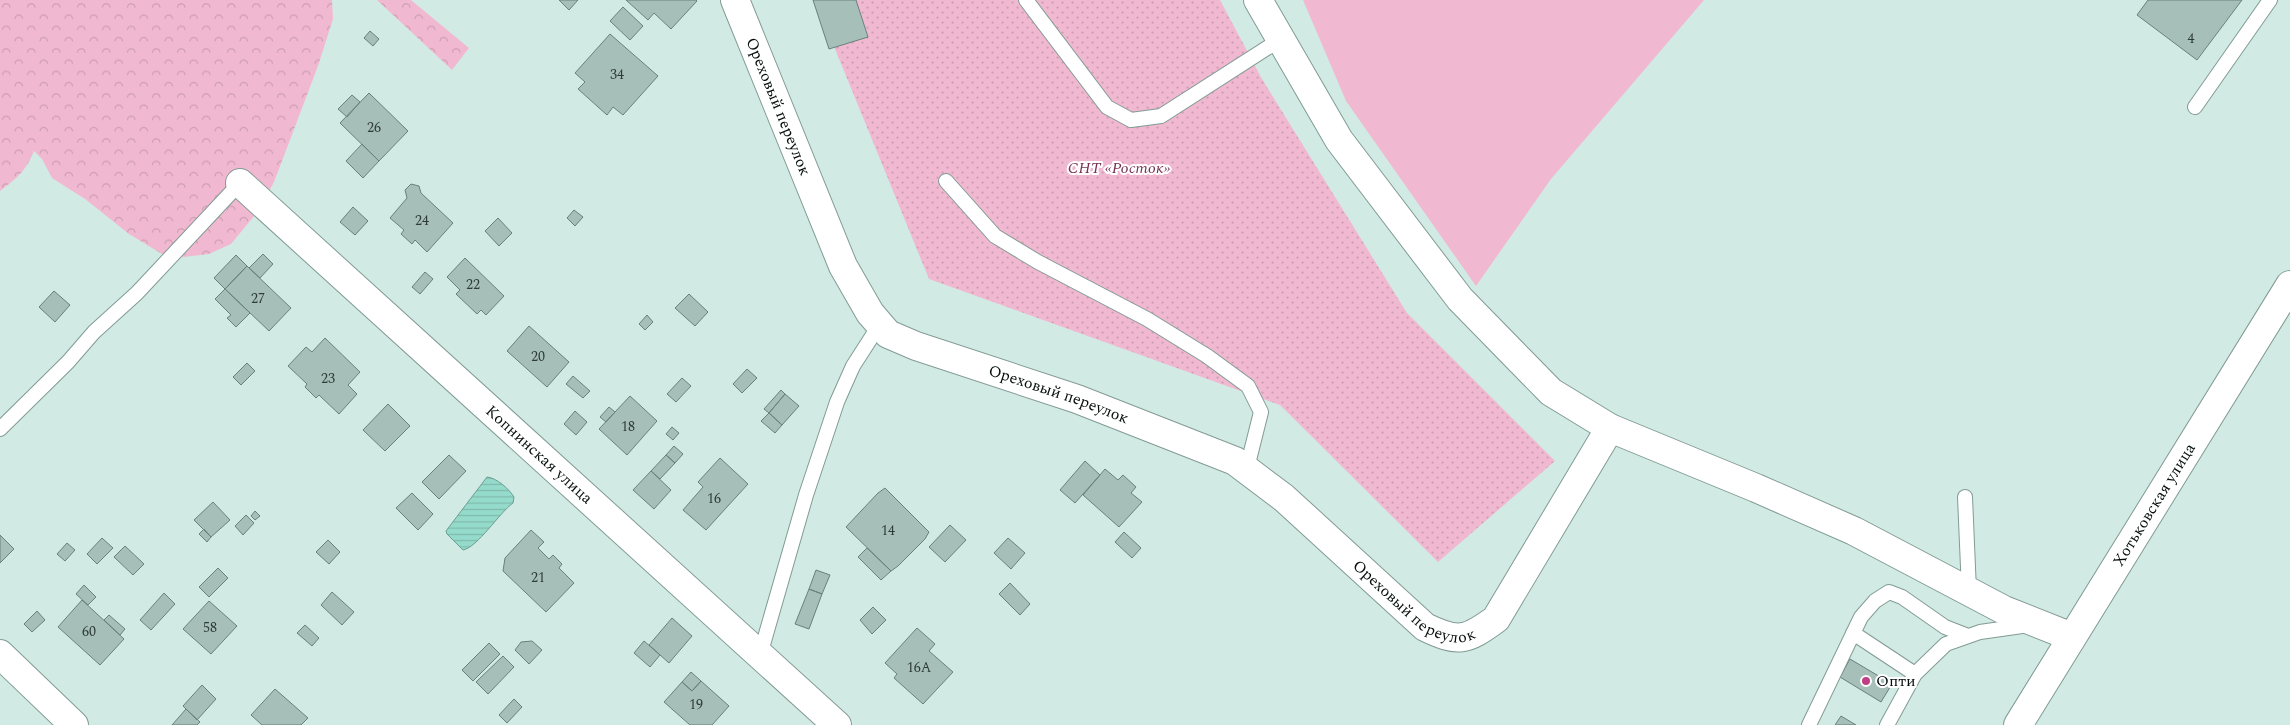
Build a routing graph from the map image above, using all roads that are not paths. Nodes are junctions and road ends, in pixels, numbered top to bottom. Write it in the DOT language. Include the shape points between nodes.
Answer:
graph roads {
  1 [pos="735,0"];
  2 [pos="1026,0"];
  3 [pos="1258,0"];
  4 [pos="2270,0"];
  5 [pos="1281,39"];
  6 [pos="2195,106"];
  7 [pos="946,181"];
  8 [pos="240,183"];
  9 [pos="2290,285"];
  10 [pos="880,324"];
  11 [pos="1610,428"];
  12 [pos="0,429"];
  13 [pos="1246,468"];
  14 [pos="1965,497"];
  15 [pos="1969,591"];
  16 [pos="2037,624"];
  17 [pos="1853,633"];
  18 [pos="1968,636"];
  19 [pos="2072,637"];
  20 [pos="0,654"];
  21 [pos="760,655"];
  22 [pos="1916,674"];
  23 [pos="74,725"];
  24 [pos="837,725"];
  25 [pos="1809,725"];
  26 [pos="1887,725"];
  27 [pos="2018,725"];
  1 -- 10 [label="street, Ореховый переулок" via="843,266 870,313"];
  2 -- 5 [label="lane" via="1107,107 1131,120 1161,116"];
  3 -- 5 [label="street"];
  4 -- 6 [label="lane"];
  5 -- 11 [label="street" via="1340,140 1460,299 1551,392"];
  7 -- 13 [label="lane" via="995,236 1147,318 1248,386 1261,412"];
  8 -- 12 [label="lane" via="137,293 94,332"];
  8 -- 21 [label="street, Копнинская улица"];
  9 -- 19 [label="street, Хотьковская улица"];
  10 -- 13 [label="street, Ореховый переулок" via="888,334 916,346 1076,399 1191,442 1235,460"];
  10 -- 21 [label="lane" via="853,366 837,402 806,495"];
  11 -- 13 [label="street, Ореховый переулок" via="1496,619 1478,632 1459,638 1447,638 1425,627 1284,498"];
  11 -- 15 [label="street" via="1854,531"];
  14 -- 15 [label="lane"];
  15 -- 16 [label="street"];
  16 -- 18 [label="lane"];
  16 -- 19 [label="street"];
  17 -- 18 [label="lane" via="1875,601 1889,592 1902,597 1945,627"];
  17 -- 22 [label="lane"];
  17 -- 25 [label="lane"];
  18 -- 22 [label="lane" via="1946,644"];
  19 -- 27 [label="street, Хотьковская улица"];
  20 -- 23 [label="street"];
  21 -- 24 [label="street, Копнинская улица"];
  22 -- 26 [label="lane"];
}
